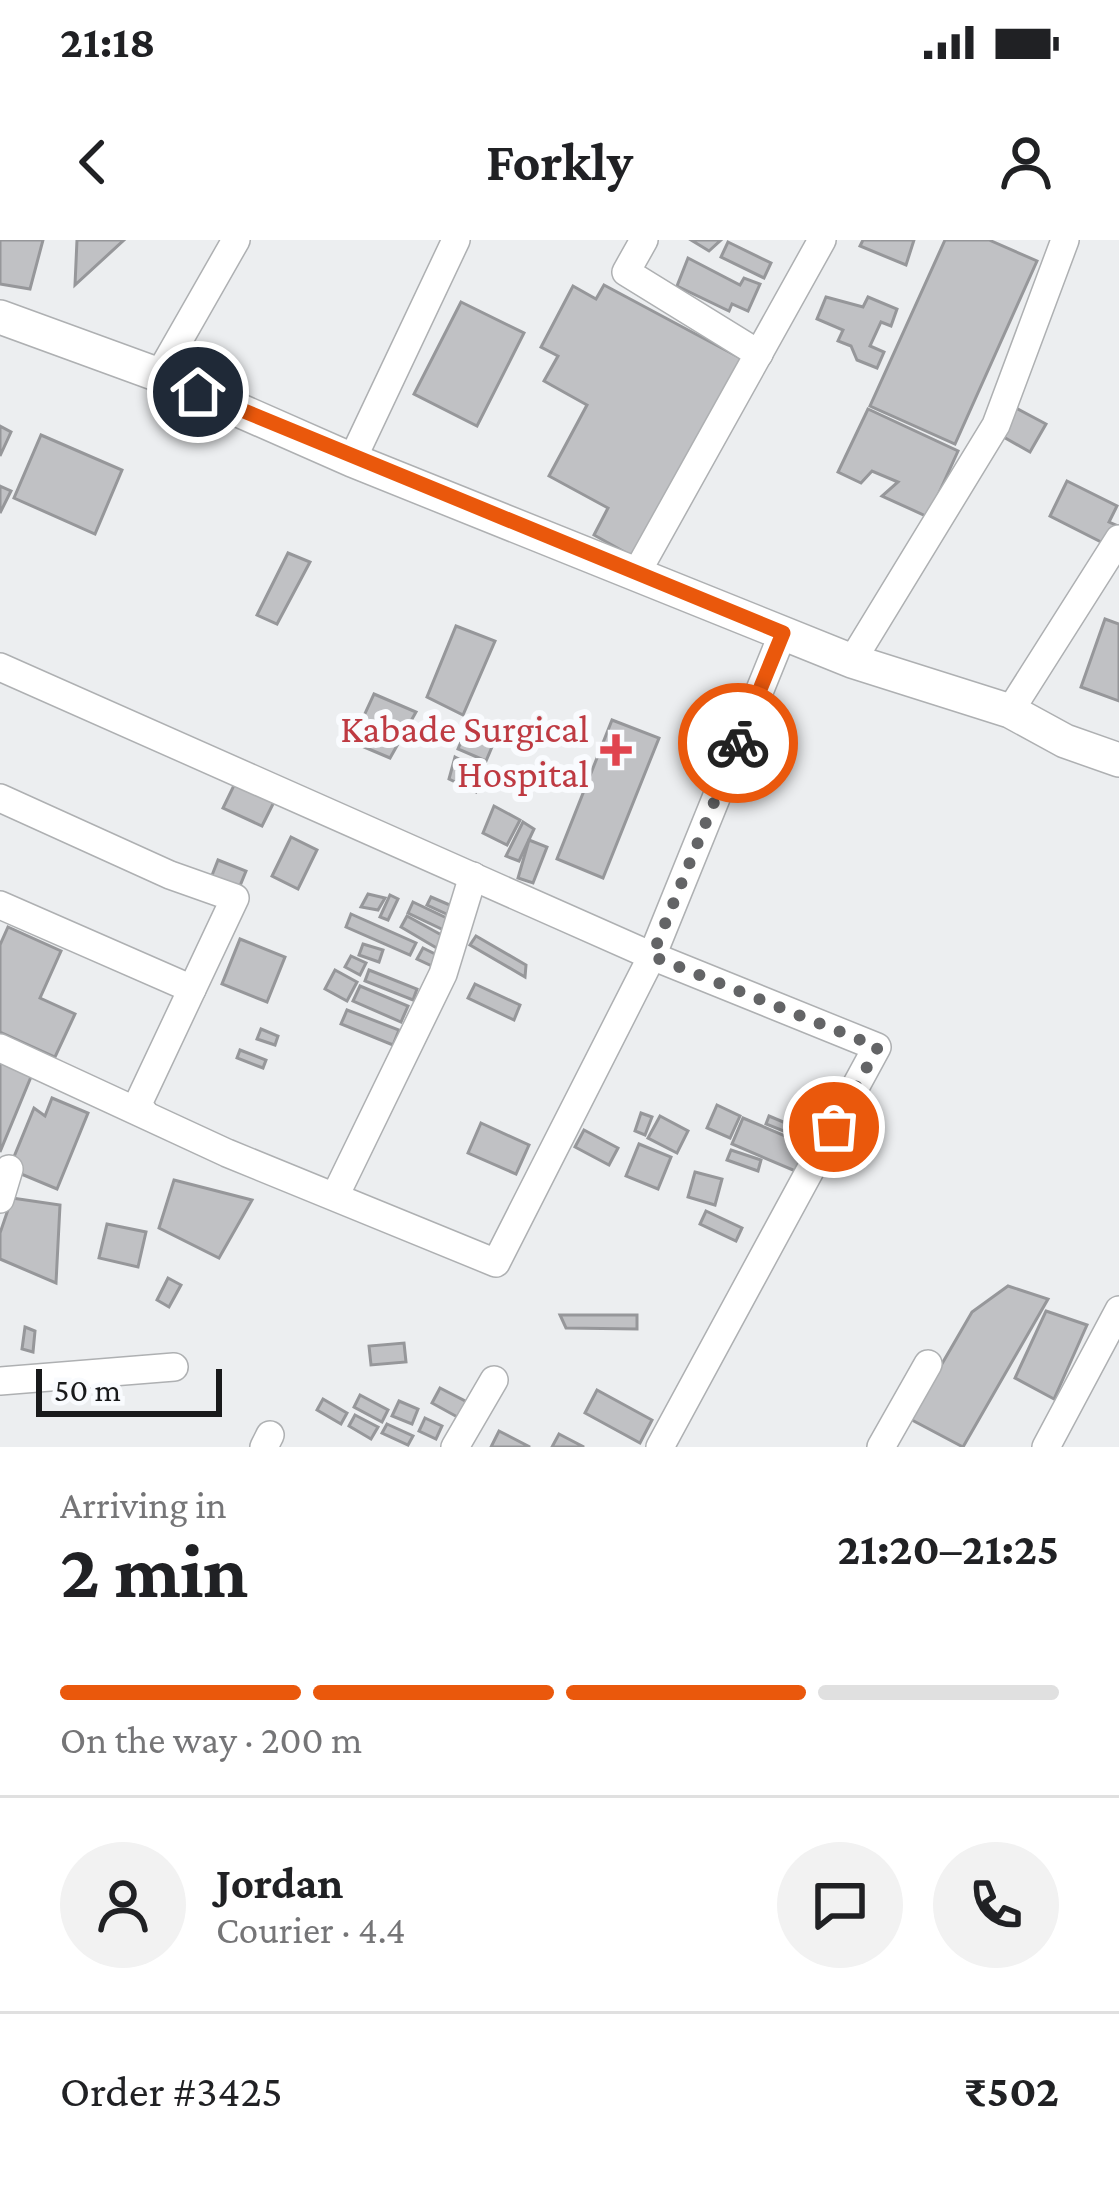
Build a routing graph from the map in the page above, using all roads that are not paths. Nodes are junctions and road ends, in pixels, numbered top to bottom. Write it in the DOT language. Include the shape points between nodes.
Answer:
graph roads {
  1 [pos="236,240"];
  2 [pos="456,240"];
  3 [pos="644,240"];
  4 [pos="822,240"];
  5 [pos="1064,240"];
  6 [pos="0,317"];
  7 [pos="759,354"];
  8 [pos="159,375"];
  9 [pos="352,460"];
  10 [pos="1119,539"];
  11 [pos="636,574"];
  12 [pos="783,633"];
  13 [pos="852,661"];
  14 [pos="0,667"];
  15 [pos="1010,711"];
  16 [pos="1119,760"];
  17 [pos="0,798"];
  18 [pos="473,876"];
  19 [pos="0,904"];
  20 [pos="652,956"];
  21 [pos="192,989"];
  22 [pos="0,1048"];
  23 [pos="143,1112"];
  24 [pos="9,1169"];
  25 [pos="336,1194"];
  26 [pos="0,1198"];
  27 [pos="1119,1310"];
  28 [pos="928,1364"];
  29 [pos="174,1367"];
  30 [pos="494,1379"];
  31 [pos="0,1381"];
  32 [pos="455,1447"];
  33 [pos="660,1447"];
  34 [pos="881,1447"];
  35 [pos="1046,1447"];
  1 -- 8 [label="street"];
  2 -- 9 [label="street"];
  3 -- 7 [label="street" via="626,272"];
  4 -- 7 [label="street"];
  5 -- 13 [label="street" via="996,425"];
  6 -- 8 [label="main road"];
  7 -- 11 [label="street"];
  8 -- 9 [label="main road"];
  9 -- 11 [label="main road"];
  10 -- 15 [label="street"];
  11 -- 12 [label="main road"];
  12 -- 13 [label="main road"];
  12 -- 20 [label="street"];
  13 -- 15 [label="main road"];
  14 -- 18 [label="street"];
  15 -- 16 [label="main road"];
  17 -- 21 [label="street" via="235,898"];
  18 -- 20 [label="street"];
  18 -- 25 [label="street" via="443,974"];
  19 -- 21 [label="street"];
  20 -- 25 [label="street" via="496,1263"];
  20 -- 33 [label="street" via="878,1047"];
  21 -- 23 [label="street" via="137,1106"];
  22 -- 23 [label="street"];
  23 -- 25 [label="street"];
  24 -- 26 [label="street"];
  27 -- 35 [label="street"];
  28 -- 34 [label="street"];
  29 -- 31 [label="street"];
  30 -- 32 [label="street"];
}
